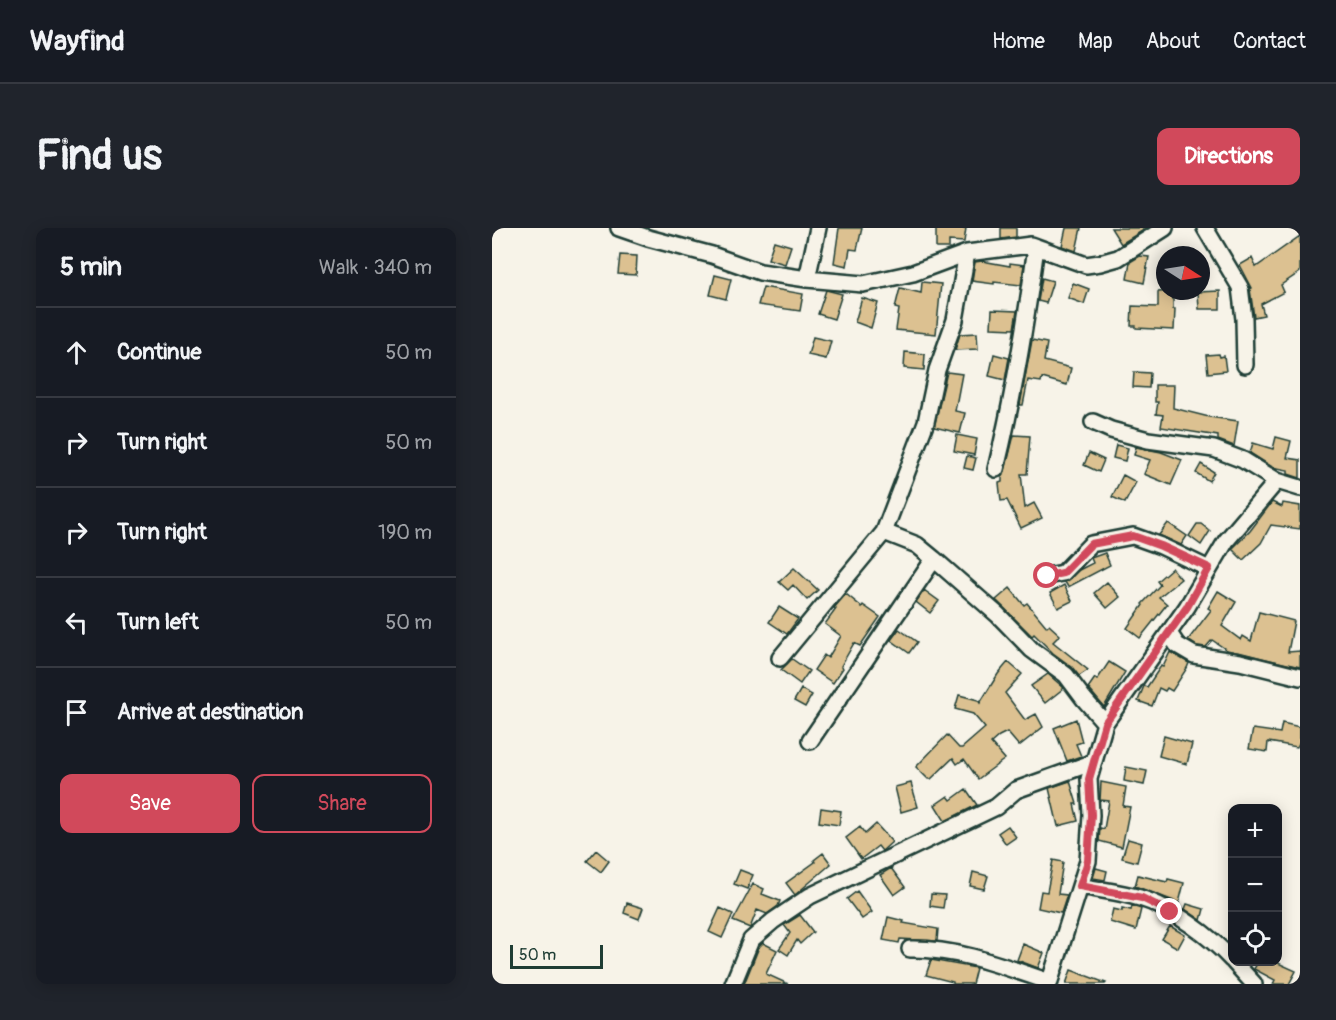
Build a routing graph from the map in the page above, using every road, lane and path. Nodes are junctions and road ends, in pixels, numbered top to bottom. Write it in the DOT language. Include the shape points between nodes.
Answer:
graph roads {
  1 [pos="619,228"];
  2 [pos="818,228"];
  3 [pos="1165,228"];
  4 [pos="1205,228"];
  5 [pos="1036,247"];
  6 [pos="967,253"];
  7 [pos="807,279"];
  8 [pos="1245,365"];
  9 [pos="1093,422"];
  10 [pos="996,469"];
  11 [pos="1277,481"];
  12 [pos="1300,488"];
  13 [pos="884,532"];
  14 [pos="934,559"];
  15 [pos="1209,568"];
  16 [pos="1047,576"];
  17 [pos="1169,633"];
  18 [pos="780,658"];
  19 [pos="1300,676"];
  20 [pos="1105,723"];
  21 [pos="810,741"];
  22 [pos="1094,762"];
  23 [pos="1080,886"];
  24 [pos="910,950"];
  25 [pos="1228,955"];
  26 [pos="1238,966"];
  27 [pos="1050,983"];
  28 [pos="733,984"];
  29 [pos="1254,984"];
  1 -- 7 [label="street" via="760,272"];
  2 -- 7 [label="street"];
  3 -- 5 [label="street" via="1118,258 1100,263 1086,265"];
  4 -- 8 [label="street" via="1240,287"];
  5 -- 6 [label="street"];
  5 -- 10 [label="street" via="1012,407"];
  6 -- 7 [label="street" via="913,273 863,284"];
  6 -- 13 [label="street" via="955,320 937,370 926,422"];
  9 -- 11 [label="street" via="1148,440 1214,448"];
  11 -- 12 [label="street"];
  11 -- 15 [label="street" via="1226,541"];
  13 -- 14 [label="street" via="917,544"];
  13 -- 18 [label="street"];
  14 -- 20 [label="street" via="1032,650 1066,675"];
  14 -- 21 [label="street"];
  15 -- 16 [label="street" via="1133,536 1091,544 1063,573"];
  15 -- 17 [label="street"];
  17 -- 19 [label="street" via="1177,645 1194,655"];
  17 -- 20 [label="street"];
  20 -- 22 [label="street"];
  22 -- 23 [label="street" via="1089,779 1088,861"];
  22 -- 28 [label="street" via="1016,790 996,807 810,896 751,940"];
  23 -- 25 [label="street" via="1142,898 1170,912"];
  23 -- 27 [label="street"];
  24 -- 27 [label="street" via="926,949 984,960"];
  26 -- 29 [label="street"];
}
